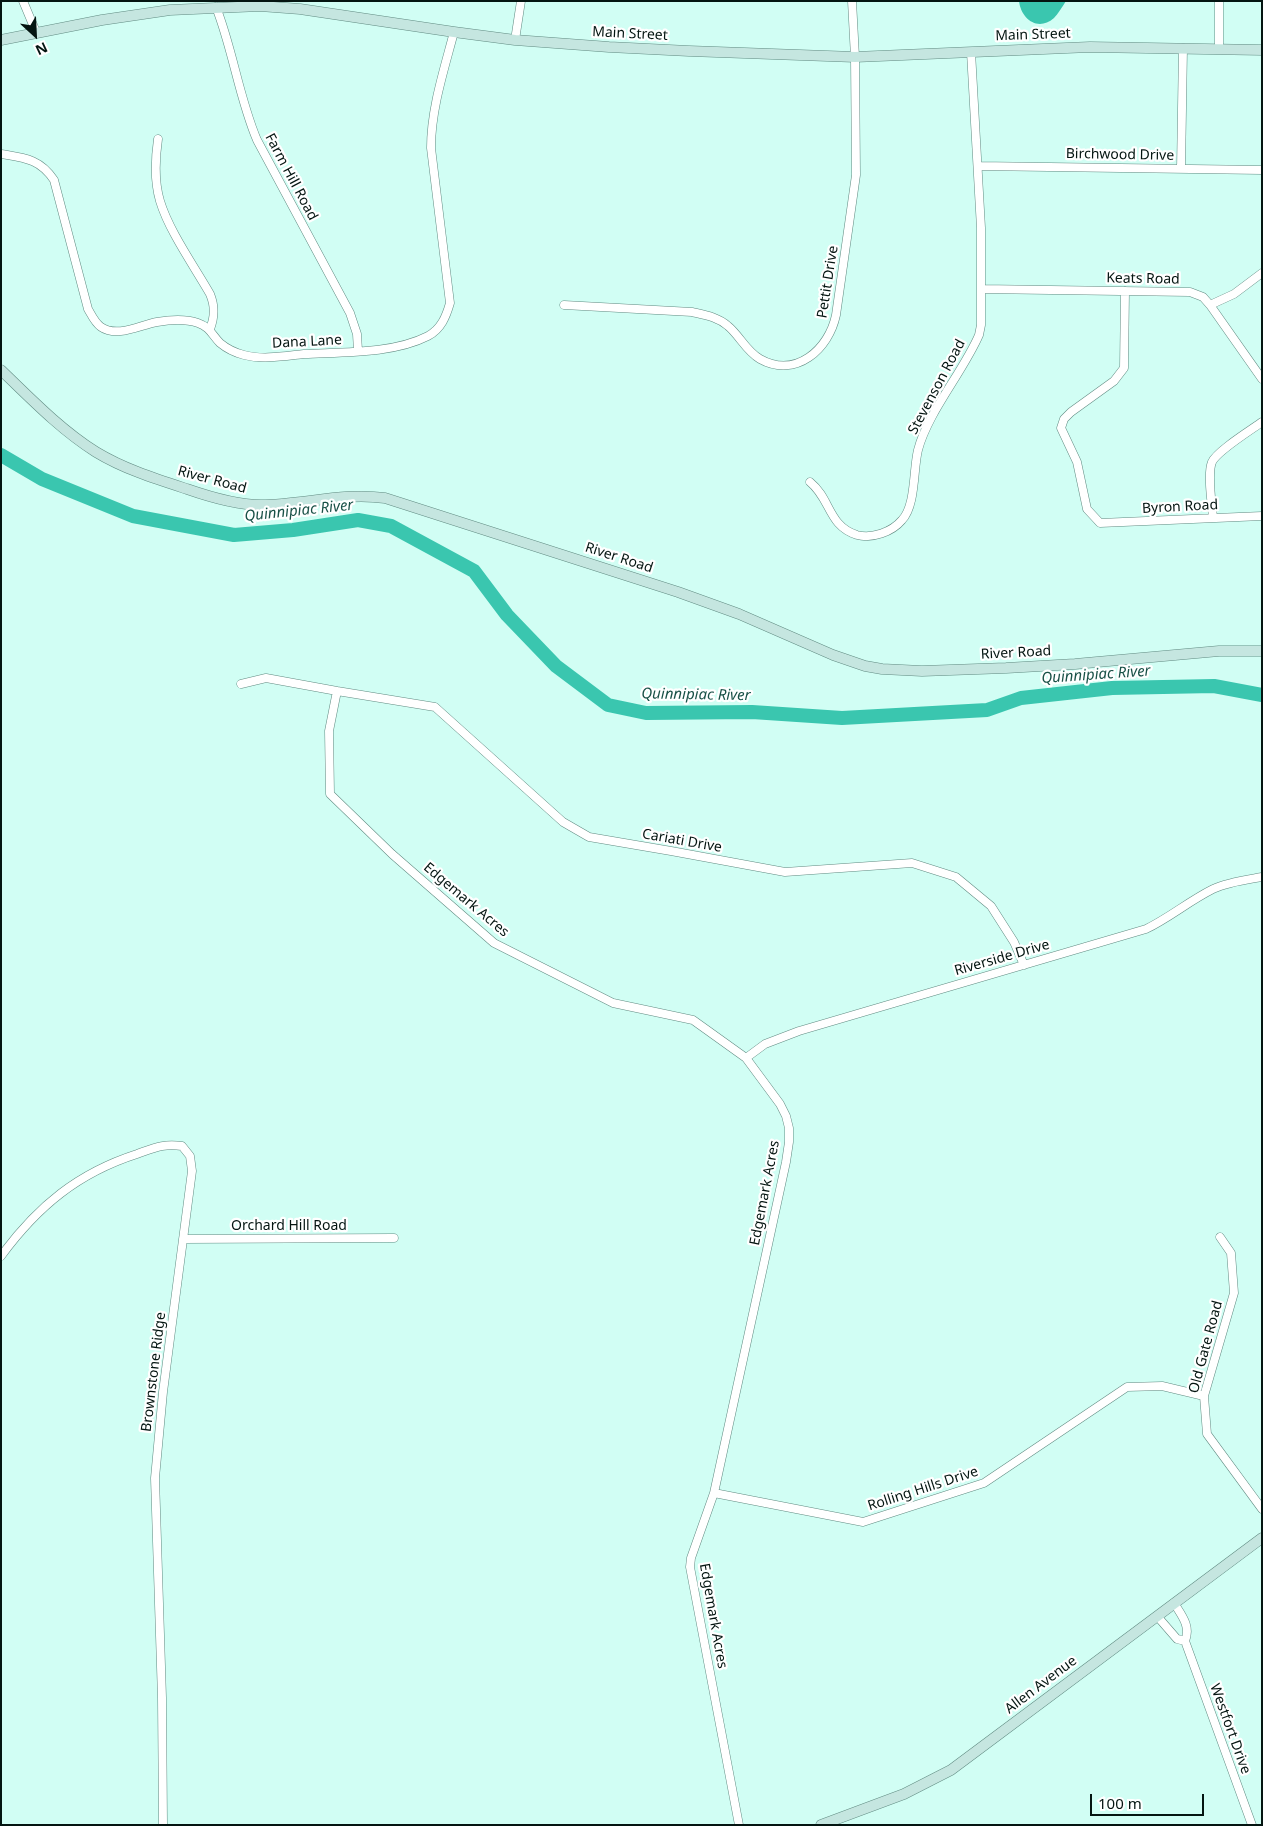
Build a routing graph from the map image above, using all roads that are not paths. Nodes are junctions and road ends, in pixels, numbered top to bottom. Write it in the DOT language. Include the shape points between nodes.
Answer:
graph roads {
  1 [pos="23,1"];
  2 [pos="521,1"];
  3 [pos="852,1"];
  4 [pos="1219,1"];
  5 [pos="216,7"];
  6 [pos="36,32"];
  7 [pos="454,32"];
  8 [pos="1,40"];
  9 [pos="515,40"];
  10 [pos="1183,48"];
  11 [pos="1219,49"];
  12 [pos="1262,50"];
  13 [pos="971,52"];
  14 [pos="855,56"];
  15 [pos="158,139"];
  16 [pos="1,154"];
  17 [pos="978,166"];
  18 [pos="1181,169"];
  19 [pos="1262,170"];
  20 [pos="1262,273"];
  21 [pos="981,289"];
  22 [pos="1125,291"];
  23 [pos="564,305"];
  24 [pos="1210,306"];
  25 [pos="210,329"];
  26 [pos="358,351"];
  27 [pos="1,370"];
  28 [pos="1262,379"];
  29 [pos="1262,422"];
  30 [pos="810,482"];
  31 [pos="1262,516"];
  32 [pos="1213,518"];
  33 [pos="1262,651"];
  34 [pos="240,684"];
  35 [pos="337,691"];
  36 [pos="1262,877"];
  37 [pos="1024,965"];
  38 [pos="746,1058"];
  39 [pos="1220,1237"];
  40 [pos="394,1238"];
  41 [pos="183,1240"];
  42 [pos="1,1256"];
  43 [pos="1204,1396"];
  44 [pos="714,1493"];
  45 [pos="1262,1508"];
  46 [pos="1262,1538"];
  47 [pos="1174,1603"];
  48 [pos="1157,1616"];
  49 [pos="1185,1641"];
  50 [pos="163,1825"];
  51 [pos="739,1825"];
  52 [pos="821,1825"];
  53 [pos="1252,1825"];
  1 -- 6 [label="street"];
  2 -- 9 [label="street"];
  3 -- 14 [label="street, Pettit Drive"];
  4 -- 11 [label="street"];
  5 -- 6 [label="main road, Main Street" via="152,13"];
  5 -- 7 [label="main road, Main Street" via="300,9"];
  5 -- 26 [label="street, Farm Hill Road" via="249,121 350,314 357,334"];
  6 -- 8 [label="main road, Main Street"];
  7 -- 9 [label="main road, Main Street"];
  7 -- 26 [label="street, Dana Lane" via="431,132 450,291 447,315 428,337 380,350"];
  9 -- 14 [label="main road, Main Street" via="656,50"];
  10 -- 11 [label="main road, Main Street"];
  10 -- 13 [label="main road, Main Street" via="1090,47"];
  10 -- 18 [label="street"];
  11 -- 12 [label="main road, Main Street"];
  13 -- 14 [label="main road, Main Street"];
  13 -- 17 [label="street, Stevenson Road"];
  14 -- 23 [label="street, Pettit Drive" via="856,175 846,247 833,328 811,357 786,365 761,360 728,326 707,315"];
  15 -- 25 [label="street" via="155,159 160,200 172,228 210,294 214,318"];
  16 -- 25 [label="street, Dana Lane" via="30,159 40,164 54,180 88,309 101,327 122,331 175,320 198,323"];
  17 -- 18 [label="street, Birchwood Drive"];
  17 -- 21 [label="street, Stevenson Road"];
  18 -- 19 [label="street, Birchwood Drive"];
  20 -- 24 [label="street" via="1234,294"];
  21 -- 22 [label="street, Keats Road"];
  21 -- 30 [label="street, Stevenson Road" via="979,335 918,450 910,504 904,519 883,533 858,535 836,522 823,495"];
  22 -- 24 [label="street, Keats Road" via="1190,292 1203,297"];
  22 -- 32 [label="street, Byron Road" via="1124,368 1114,381 1071,412 1061,428 1076,462 1087,509 1100,523"];
  24 -- 28 [label="street, Keats Road"];
  25 -- 26 [label="street, Dana Lane" via="220,343 252,356"];
  27 -- 33 [label="main road, River Road" via="80,441 110,459 152,477 222,499 259,505 354,496 385,498 678,592 865,666 922,671 1006,668 1219,651"];
  29 -- 32 [label="street" via="1212,462"];
  31 -- 32 [label="street, Byron Road"];
  34 -- 35 [label="street" via="266,678"];
  35 -- 37 [label="street, Cariati Drive" via="435,707 563,822 589,838 785,872 912,864 956,876 991,906"];
  35 -- 38 [label="street, Edgemark Acres" via="329,731 330,794 392,854 494,943 613,1003 693,1020"];
  36 -- 37 [label="street, Riverside Drive" via="1212,890 1146,929"];
  37 -- 38 [label="street, Riverside Drive" via="799,1031 765,1044"];
  38 -- 44 [label="street, Edgemark Acres" via="783,1110 789,1128 789,1142"];
  39 -- 43 [label="street, Old Gate Road" via="1231,1253 1234,1293"];
  40 -- 41 [label="street, Orchard Hill Road"];
  41 -- 42 [label="street, Brownstone Ridge" via="192,1171 190,1156 182,1146 168,1144 116,1161 79,1179 47,1204"];
  41 -- 50 [label="street, Brownstone Ridge" via="155,1478"];
  43 -- 44 [label="street, Rolling Hills Drive" via="1162,1386 1127,1387 984,1483 863,1522"];
  43 -- 45 [label="street, Old Gate Road" via="1207,1434"];
  44 -- 51 [label="street, Edgemark Acres" via="690,1567"];
  46 -- 47 [label="main road, Allen Avenue"];
  47 -- 48 [label="main road, Allen Avenue"];
  47 -- 49 [label="street, Westfort Drive" via="1187,1625"];
  48 -- 49 [label="street" via="1177,1639"];
  48 -- 52 [label="main road, Allen Avenue" via="951,1770 904,1794"];
  49 -- 53 [label="street, Westfort Drive"];
}
